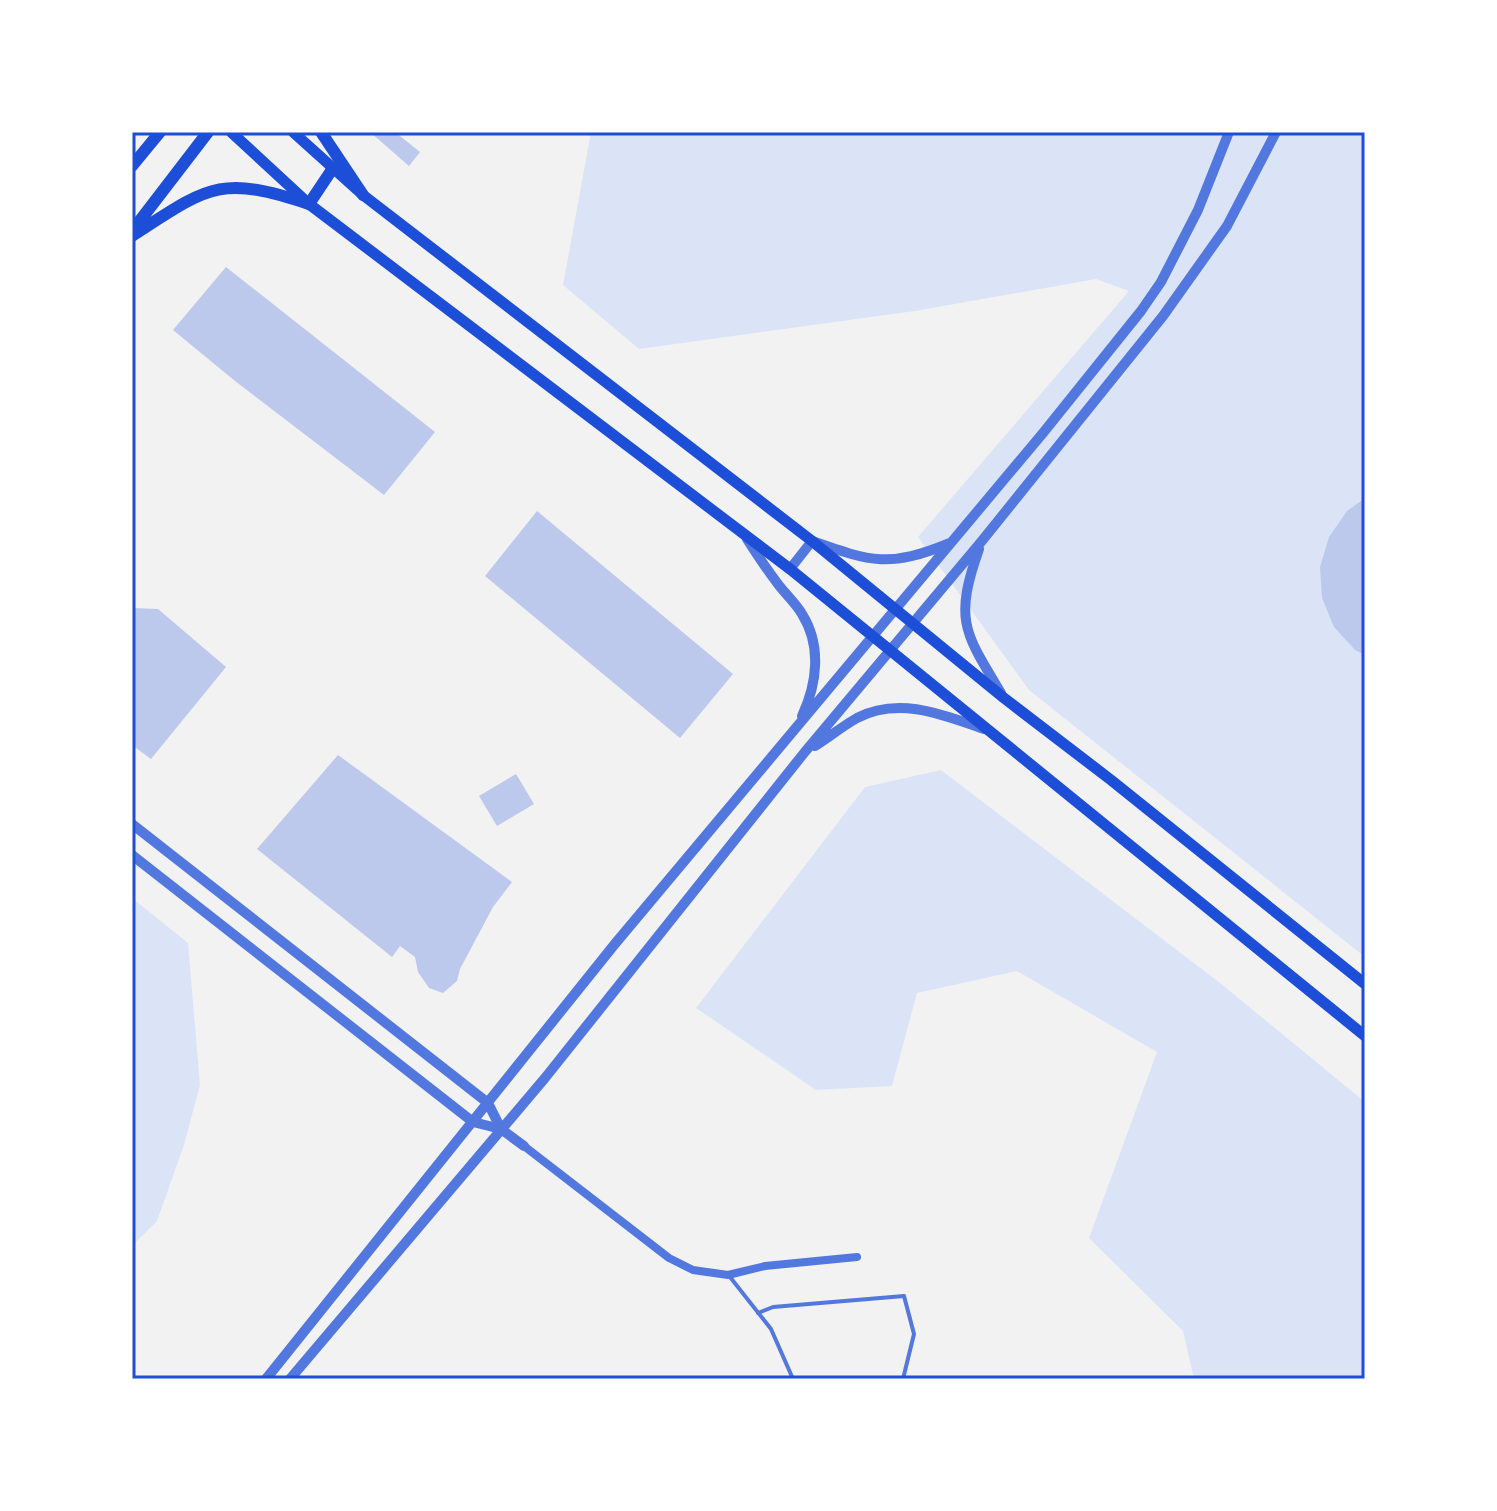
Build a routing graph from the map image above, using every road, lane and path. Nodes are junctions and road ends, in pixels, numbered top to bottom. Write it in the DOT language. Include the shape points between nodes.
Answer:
graph roads {
  1 [pos="160,132"];
  2 [pos="208,132"];
  3 [pos="231,132"];
  4 [pos="293,132"];
  5 [pos="321,132"];
  6 [pos="1229,132"];
  7 [pos="1276,132"];
  8 [pos="132,166"];
  9 [pos="333,168"];
  10 [pos="363,195"];
  11 [pos="309,204"];
  12 [pos="132,234"];
  13 [pos="746,537"];
  14 [pos="812,541"];
  15 [pos="952,542"];
  16 [pos="981,542"];
  17 [pos="790,569"];
  18 [pos="895,608"];
  19 [pos="913,622"];
  20 [pos="871,637"];
  21 [pos="889,651"];
  22 [pos="1004,698"];
  23 [pos="984,729"];
  24 [pos="793,731"];
  25 [pos="804,753"];
  26 [pos="132,824"];
  27 [pos="132,855"];
  28 [pos="1365,984"];
  29 [pos="1365,1036"];
  30 [pos="488,1103"];
  31 [pos="473,1122"];
  32 [pos="501,1129"];
  33 [pos="524,1146"];
  34 [pos="857,1257"];
  35 [pos="728,1275"];
  36 [pos="758,1313"];
  37 [pos="266,1379"];
  38 [pos="290,1379"];
  39 [pos="793,1379"];
  40 [pos="903,1379"];
  1 -- 8 [label="main road"];
  2 -- 12 [label="main road"];
  3 -- 11 [label="main road"];
  4 -- 9 [label="main road"];
  5 -- 10 [label="main road"];
  6 -- 15 [label="street" via="1161,282"];
  7 -- 16 [label="street" via="1227,226 1179,296"];
  9 -- 10 [label="main road"];
  9 -- 11 [label="main road"];
  10 -- 14 [label="main road"];
  11 -- 12 [label="main road" via="249,187 219,189 188,200"];
  11 -- 13 [label="main road"];
  13 -- 17 [label="main road"];
  13 -- 24 [label="street" via="809,627 816,675"];
  14 -- 15 [label="street" via="881,560 920,555"];
  14 -- 17 [label="street"];
  14 -- 18 [label="main road"];
  15 -- 18 [label="street"];
  16 -- 19 [label="street"];
  16 -- 22 [label="street" via="966,585 964,614 969,637"];
  17 -- 20 [label="main road"];
  18 -- 19 [label="main road"];
  18 -- 20 [label="street"];
  19 -- 21 [label="street"];
  19 -- 22 [label="main road"];
  20 -- 21 [label="main road"];
  20 -- 24 [label="street"];
  21 -- 23 [label="main road"];
  21 -- 25 [label="street"];
  22 -- 28 [label="main road"];
  23 -- 25 [label="street" via="933,711 884,710 857,718"];
  23 -- 29 [label="main road"];
  24 -- 30 [label="street"];
  25 -- 32 [label="street"];
  26 -- 30 [label="street"];
  27 -- 31 [label="street"];
  30 -- 31 [label="street"];
  30 -- 32 [label="street"];
  31 -- 32 [label="street"];
  31 -- 37 [label="street"];
  32 -- 33 [label="street"];
  32 -- 38 [label="street"];
  33 -- 35 [label="street" via="669,1258 693,1270"];
  34 -- 35 [label="street"];
  35 -- 36 [label="lane"];
  36 -- 39 [label="lane"];
  36 -- 40 [label="lane" via="773,1307 904,1296 914,1334"];
}
